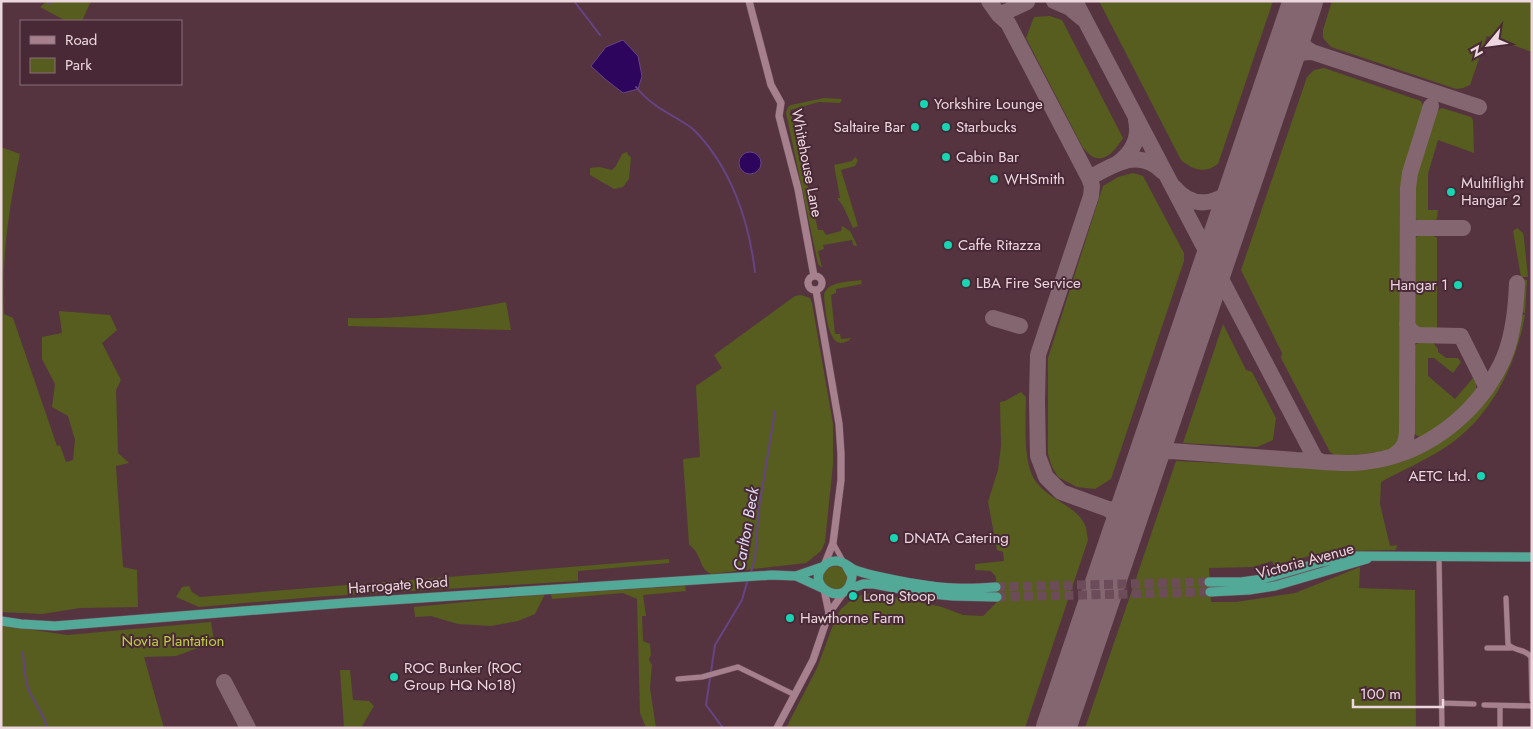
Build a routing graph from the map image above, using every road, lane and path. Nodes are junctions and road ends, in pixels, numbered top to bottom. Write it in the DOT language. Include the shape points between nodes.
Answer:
graph roads {
  1 [pos="749,1"];
  2 [pos="833,543"];
  3 [pos="1532,556"];
  4 [pos="1439,557"];
  5 [pos="846,565"];
  6 [pos="823,566"];
  7 [pos="796,576"];
  8 [pos="1210,587"];
  9 [pos="823,588"];
  10 [pos="922,589"];
  11 [pos="844,591"];
  12 [pos="997,592"];
  13 [pos="1506,598"];
  14 [pos="829,613"];
  15 [pos="1,621"];
  16 [pos="1487,648"];
  17 [pos="1512,648"];
  18 [pos="678,679"];
  19 [pos="795,695"];
  20 [pos="1532,700"];
  21 [pos="1442,703"];
  22 [pos="1474,704"];
  23 [pos="1484,705"];
  24 [pos="1500,706"];
  25 [pos="1532,706"];
  26 [pos="778,728"];
  27 [pos="1442,728"];
  28 [pos="1500,728"];
  1 -- 2 [label="street, Whitehouse Lane" via="771,85 781,103 780,116 814,276 822,283 816,290 839,424 841,454"];
  2 -- 5 [label="street"];
  2 -- 6 [label="street"];
  3 -- 4 [label="highway, Victoria Avenue"];
  4 -- 8 [label="highway, Victoria Avenue" via="1352,556 1263,579"];
  4 -- 21 [label="street"];
  5 -- 6 [label="highway" via="836,561"];
  5 -- 10 [label="highway"];
  5 -- 11 [label="highway" via="852,576"];
  6 -- 7 [label="highway, Harrogate Road"];
  6 -- 9 [label="highway" via="819,577"];
  7 -- 9 [label="highway, Harrogate Road"];
  7 -- 15 [label="highway, Harrogate Road" via="736,577 345,603 55,626"];
  9 -- 11 [label="highway" via="832,594"];
  9 -- 14 [label="street"];
  10 -- 11 [label="highway" via="863,584"];
  10 -- 12 [label="highway" via="960,597"];
  11 -- 14 [label="street"];
  13 -- 17 [label="street" via="1508,644"];
  14 -- 19 [label="street" via="813,660"];
  16 -- 17 [label="street"];
  17 -- 20 [label="street" via="1525,651 1531,657"];
  18 -- 19 [label="street" via="702,677 738,667"];
  19 -- 26 [label="street"];
  21 -- 22 [label="street"];
  21 -- 27 [label="street"];
  23 -- 24 [label="street"];
  24 -- 25 [label="street"];
  24 -- 28 [label="street"];
}
